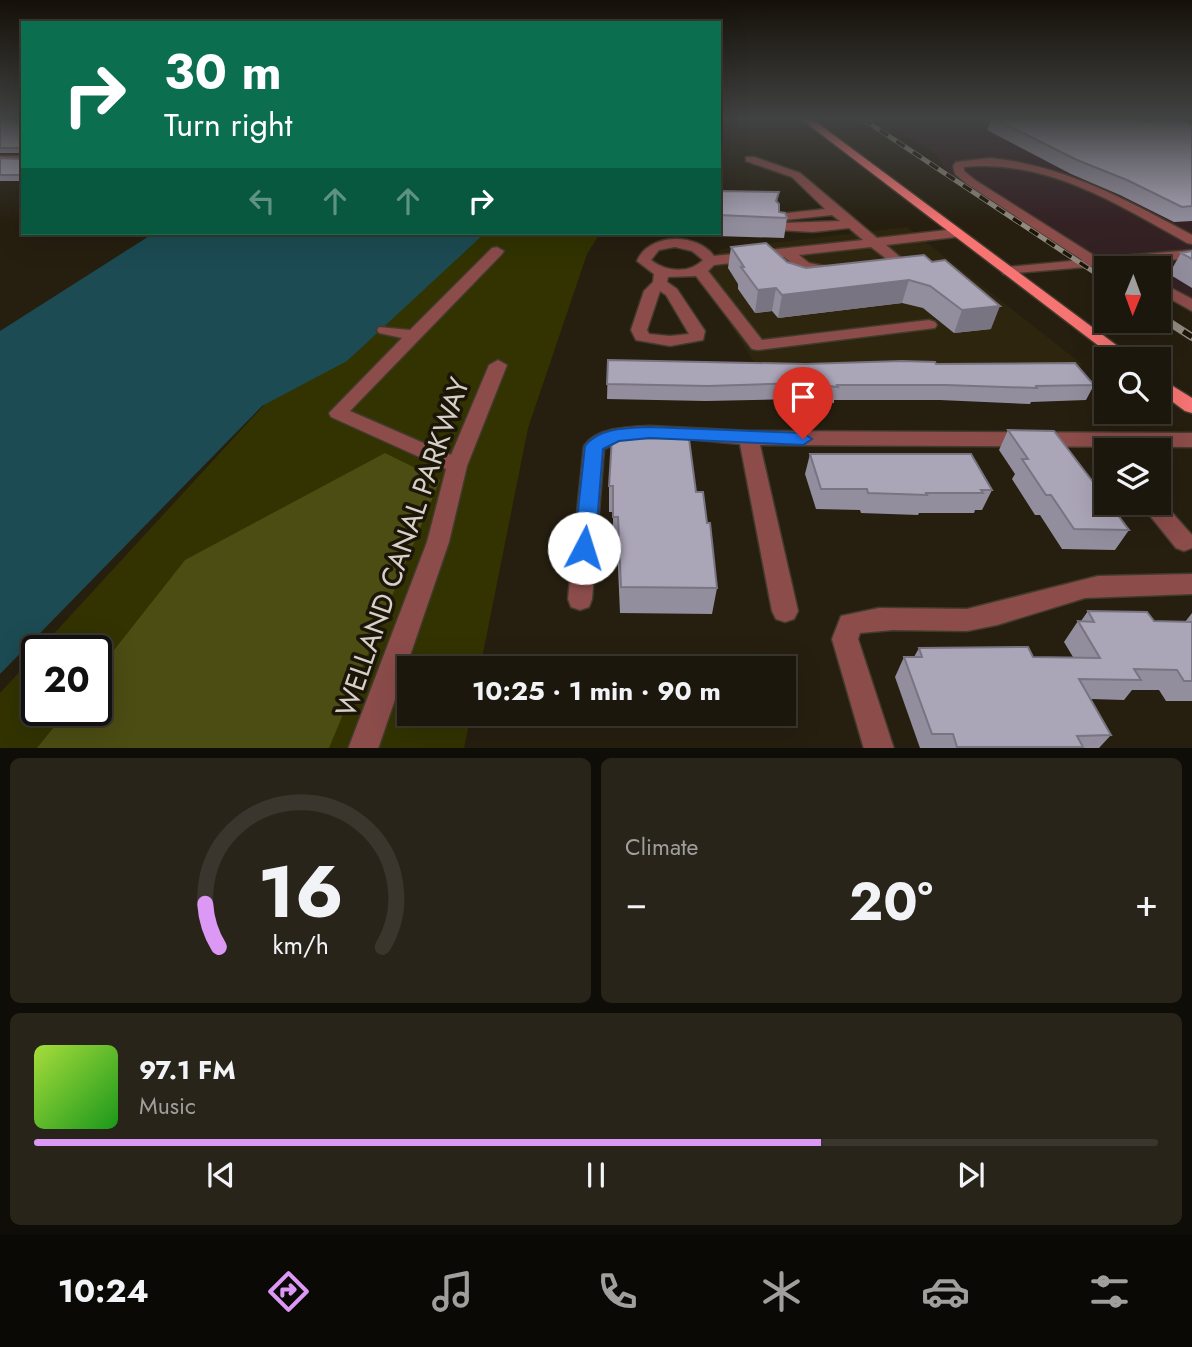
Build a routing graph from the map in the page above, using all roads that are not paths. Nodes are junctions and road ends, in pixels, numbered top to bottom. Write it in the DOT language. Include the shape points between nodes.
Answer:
graph roads {
  1 [pos="852,154"];
  2 [pos="0,159"];
  3 [pos="21,159"];
  4 [pos="750,159"];
  5 [pos="835,211"];
  6 [pos="852,224"];
  7 [pos="956,233"];
  8 [pos="1192,240"];
  9 [pos="873,241"];
  10 [pos="497,251"];
  11 [pos="787,252"];
  12 [pos="1192,254"];
  13 [pos="1171,257"];
  14 [pos="1094,262"];
  15 [pos="1094,263"];
  16 [pos="705,266"];
  17 [pos="877,266"];
  18 [pos="842,270"];
  19 [pos="1008,271"];
  20 [pos="1171,293"];
  21 [pos="1192,306"];
  22 [pos="929,325"];
  23 [pos="385,330"];
  24 [pos="414,336"];
  25 [pos="1111,347"];
  26 [pos="498,365"];
  27 [pos="1171,392"];
  28 [pos="1192,407"];
  29 [pos="749,438"];
  30 [pos="1192,440"];
  31 [pos="1171,441"];
  32 [pos="1094,446"];
  33 [pos="457,466"];
  34 [pos="1161,515"];
  35 [pos="1184,542"];
  36 [pos="1192,584"];
  37 [pos="580,599"];
  38 [pos="785,611"];
  39 [pos="363,748"];
  40 [pos="879,748"];
  1 -- 7 [label="main road"];
  2 -- 3 [label="street"];
  4 -- 5 [label="street" via="796,175"];
  5 -- 6 [label="street"];
  5 -- 6 [label="street" via="780,223 813,228"];
  6 -- 9 [label="street"];
  7 -- 9 [label="street"];
  7 -- 19 [label="main road"];
  8 -- 14 [label="street" via="1110,197 1040,170 992,160 958,166 971,182"];
  9 -- 11 [label="street"];
  9 -- 17 [label="street" via="900,263"];
  10 -- 24 [label="street"];
  11 -- 16 [label="street"];
  11 -- 18 [label="street" via="805,267"];
  12 -- 13 [label="street"];
  15 -- 19 [label="street"];
  16 -- 16 [label="street" via="709,257 697,247 659,245 649,249 644,261 661,278"];
  16 -- 22 [label="street" via="758,345"];
  19 -- 25 [label="main road"];
  20 -- 21 [label="street"];
  23 -- 24 [label="street"];
  24 -- 33 [label="street" via="338,413"];
  26 -- 33 [label="street, WELLAND CANAL PARKWAY"];
  27 -- 28 [label="main road"];
  29 -- 32 [label="street"];
  29 -- 37 [label="street" via="650,432 616,435 594,446"];
  29 -- 38 [label="street"];
  30 -- 31 [label="street"];
  33 -- 39 [label="street, WELLAND CANAL PARKWAY" via="438,542"];
  34 -- 35 [label="street"];
  36 -- 40 [label="street" via="1088,587 994,617 962,621 850,624 845,639"];
}
